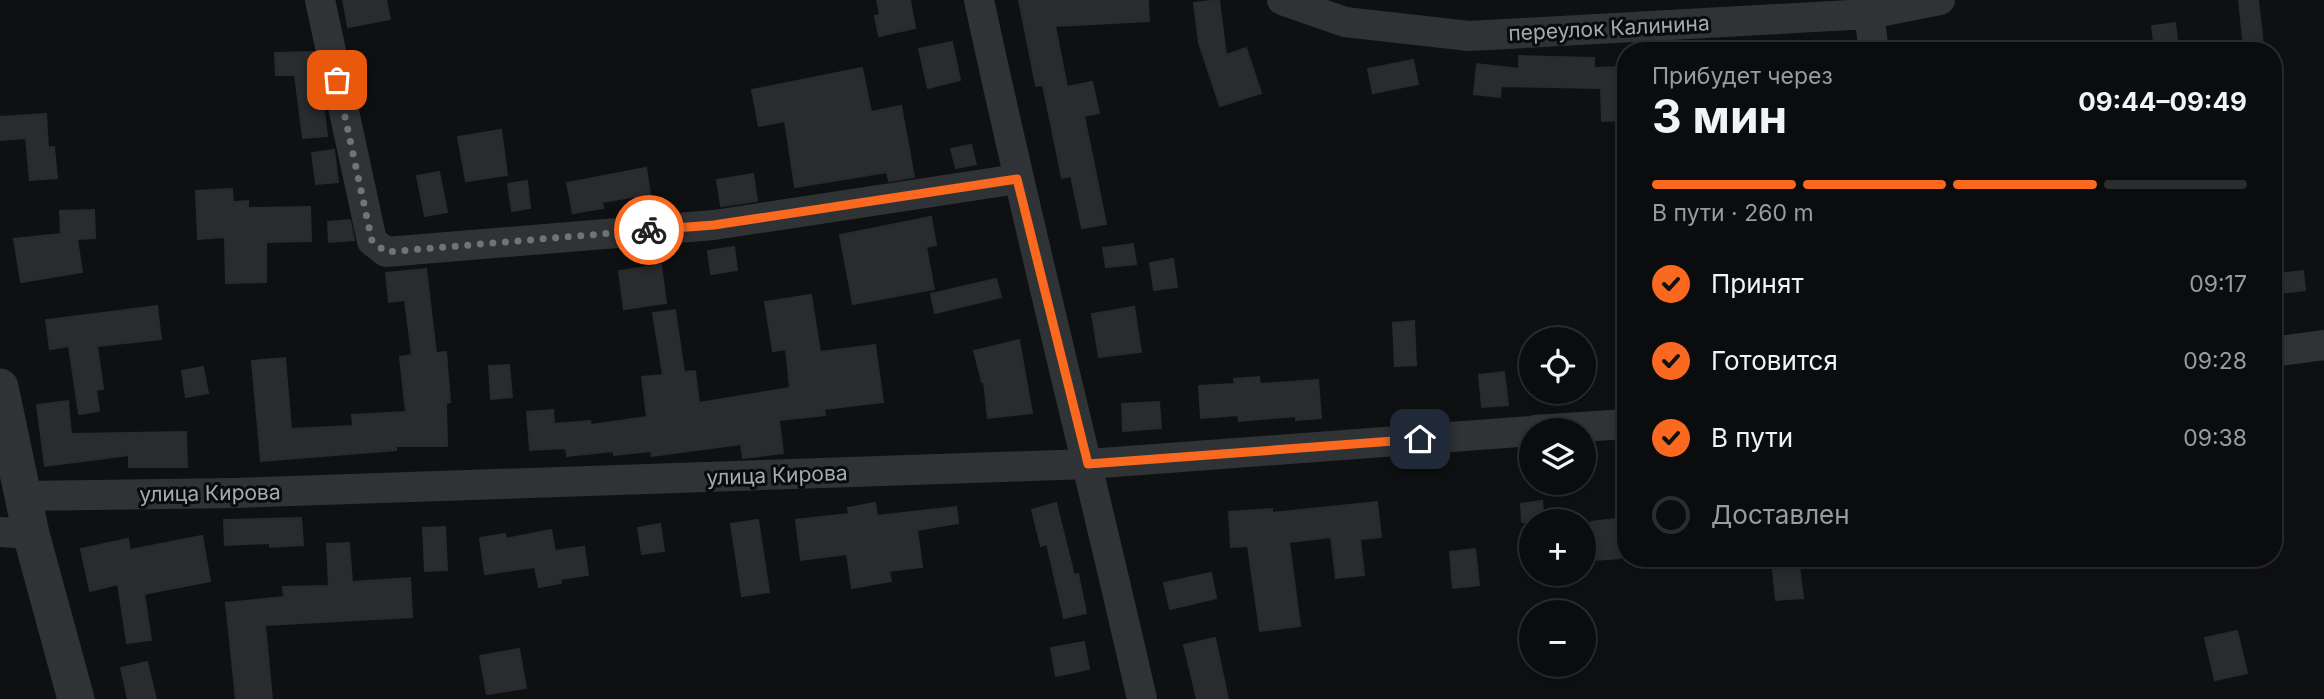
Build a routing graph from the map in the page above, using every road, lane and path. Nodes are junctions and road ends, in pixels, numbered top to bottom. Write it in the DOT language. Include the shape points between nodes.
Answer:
graph roads {
  1 [pos="320,0"];
  2 [pos="979,0"];
  3 [pos="1282,0"];
  4 [pos="1940,0"];
  5 [pos="1869,14"];
  6 [pos="1873,42"];
  7 [pos="1017,179"];
  8 [pos="2324,345"];
  9 [pos="2282,351"];
  10 [pos="0,387"];
  11 [pos="1617,425"];
  12 [pos="1596,426"];
  13 [pos="1519,432"];
  14 [pos="1088,464"];
  15 [pos="22,496"];
  16 [pos="15,533"];
  17 [pos="76,699"];
  18 [pos="1142,699"];
  1 -- 7 [label="street" via="372,241 386,252 714,225"];
  2 -- 7 [label="street"];
  3 -- 5 [label="street, переулок Калинина" via="1345,22 1469,37"];
  4 -- 5 [label="street, переулок Калинина"];
  5 -- 6 [label="street"];
  7 -- 14 [label="street"];
  8 -- 9 [label="street"];
  10 -- 15 [label="street"];
  11 -- 12 [label="street, улица Кирова"];
  13 -- 14 [label="street, улица Кирова"];
  14 -- 15 [label="street, улица Кирова"];
  14 -- 18 [label="street"];
  15 -- 16 [label="street"];
  16 -- 17 [label="street"];
}
